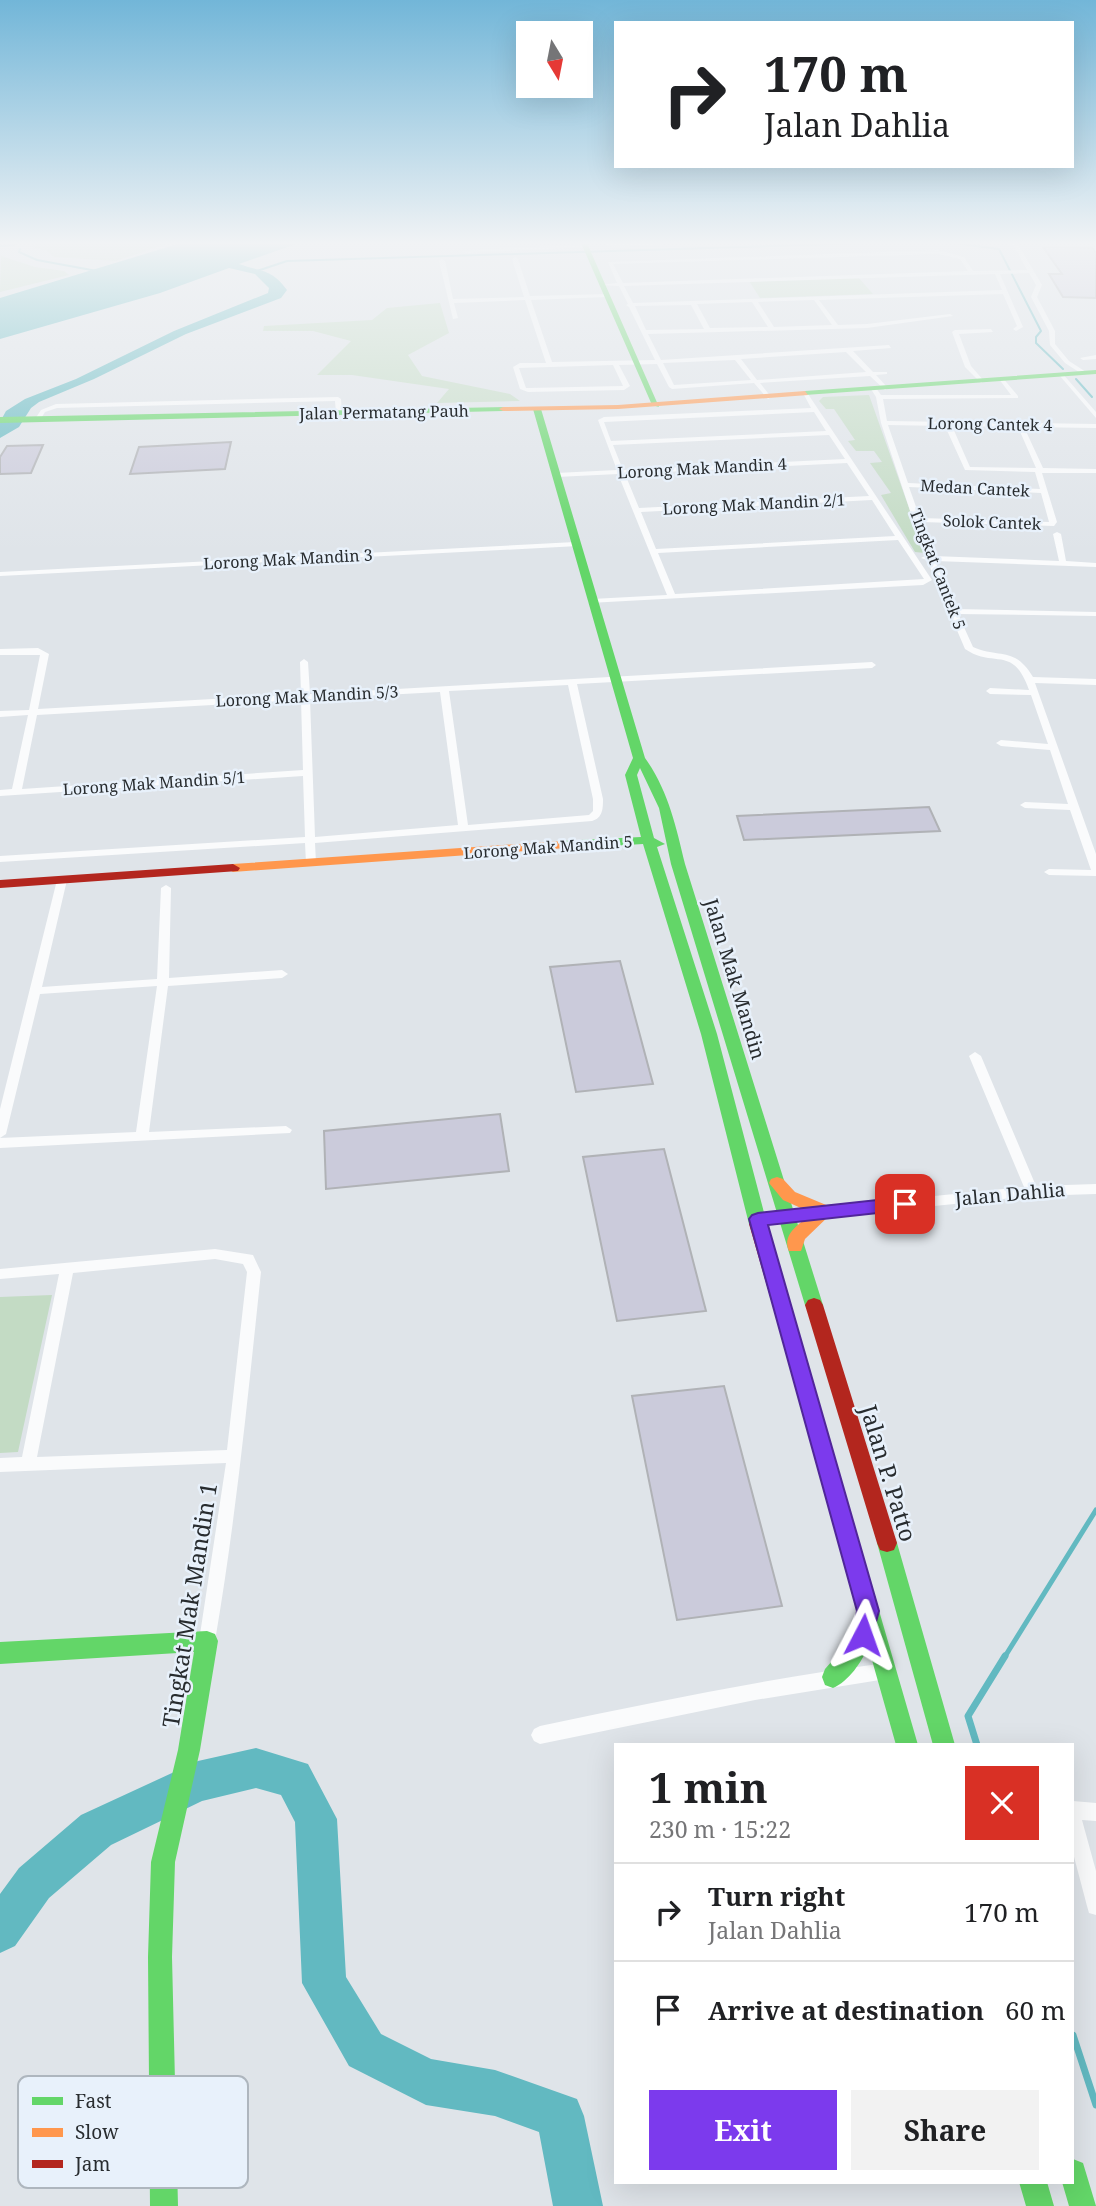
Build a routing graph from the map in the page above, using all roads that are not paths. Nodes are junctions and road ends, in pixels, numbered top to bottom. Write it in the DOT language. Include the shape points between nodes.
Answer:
graph roads {
  1 [pos="543,346"];
  2 [pos="631,346"];
  3 [pos="651,346"];
  4 [pos="960,346"];
  5 [pos="1054,346"];
  6 [pos="889,347"];
  7 [pos="848,350"];
  8 [pos="1096,357"];
  9 [pos="737,358"];
  10 [pos="637,362"];
  11 [pos="659,362"];
  12 [pos="615,363"];
  13 [pos="549,364"];
  14 [pos="1078,371"];
  15 [pos="1002,379"];
  16 [pos="981,381"];
  17 [pos="756,383"];
  18 [pos="879,384"];
  19 [pos="805,394"];
  20 [pos="653,397"];
  21 [pos="768,397"];
  22 [pos="537,409"];
  23 [pos="814,410"];
  24 [pos="1096,416"];
  25 [pos="0,420"];
  26 [pos="884,424"];
  27 [pos="948,424"];
  28 [pos="1020,425"];
  29 [pos="1096,425"];
  30 [pos="830,433"];
  31 [pos="609,443"];
  32 [pos="849,461"];
  33 [pos="1040,471"];
  34 [pos="1096,471"];
  35 [pos="620,472"];
  36 [pos="556,475"];
  37 [pos="905,485"];
  38 [pos="1044,491"];
  39 [pos="873,498"];
  40 [pos="635,510"];
  41 [pos="918,520"];
  42 [pos="1057,534"];
  43 [pos="900,538"];
  44 [pos="575,544"];
  45 [pos="654,551"];
  46 [pos="912,557"];
  47 [pos="930,558"];
  48 [pos="1063,564"];
  49 [pos="1096,565"];
  50 [pos="0,574"];
  51 [pos="672,597"];
  52 [pos="592,601"];
  53 [pos="953,611"];
  54 [pos="1096,614"];
  55 [pos="0,652"];
  56 [pos="304,662"];
  57 [pos="872,665"];
  58 [pos="615,678"];
  59 [pos="1030,680"];
  60 [pos="572,681"];
  61 [pos="1096,682"];
  62 [pos="444,688"];
  63 [pos="990,691"];
  64 [pos="1035,693"];
  65 [pos="305,697"];
  66 [pos="34,712"];
  67 [pos="0,714"];
  68 [pos="1001,743"];
  69 [pos="1054,747"];
  70 [pos="639,758"];
  71 [pos="307,773"];
  72 [pos="16,792"];
  73 [pos="0,793"];
  74 [pos="1024,805"];
  75 [pos="1074,807"];
  76 [pos="667,816"];
  77 [pos="643,818"];
  78 [pos="463,828"];
  79 [pos="310,840"];
  80 [pos="648,840"];
  81 [pos="582,844"];
  82 [pos="0,859"];
  83 [pos="311,863"];
  84 [pos="678,864"];
  85 [pos="658,867"];
  86 [pos="1096,871"];
  87 [pos="1049,872"];
  88 [pos="62,880"];
  89 [pos="0,884"];
  90 [pos="166,888"];
  91 [pos="282,974"];
  92 [pos="163,982"];
  93 [pos="36,991"];
  94 [pos="975,1056"];
  95 [pos="286,1130"];
  96 [pos="0,1134"];
  97 [pos="142,1136"];
  98 [pos="0,1143"];
  99 [pos="775,1181"];
  100 [pos="1096,1189"];
  101 [pos="1032,1191"];
  102 [pos="825,1212"];
  103 [pos="786,1216"];
  104 [pos="758,1219"];
  105 [pos="795,1246"];
  106 [pos="67,1268"];
  107 [pos="0,1274"];
  108 [pos="235,1456"];
  109 [pos="28,1464"];
  110 [pos="0,1465"];
  111 [pos="868,1611"];
  112 [pos="207,1641"];
  113 [pos="0,1653"];
  114 [pos="886,1671"];
  115 [pos="833,1678"];
  116 [pos="540,1735"];
  117 [pos="906,1743"];
  118 [pos="943,1743"];
  119 [pos="1074,1810"];
  120 [pos="1096,1812"];
  121 [pos="1074,1823"];
  122 [pos="1096,1906"];
  123 [pos="162,2076"];
  124 [pos="1074,2176"];
  125 [pos="1034,2184"];
  126 [pos="164,2188"];
  127 [pos="164,2206"];
  128 [pos="1040,2206"];
  129 [pos="1083,2206"];
  1 -- 13 [label="street"];
  2 -- 10 [label="street"];
  3 -- 11 [label="street"];
  4 -- 16 [label="street" via="968,367"];
  5 -- 14 [label="street"];
  6 -- 7 [label="street"];
  7 -- 9 [label="street"];
  7 -- 18 [label="street"];
  8 -- 14 [label="street"];
  9 -- 11 [label="street"];
  9 -- 17 [label="street"];
  10 -- 11 [label="street"];
  10 -- 12 [label="street"];
  10 -- 20 [label="street"];
  11 -- 17 [label="street" via="672,387"];
  12 -- 13 [label="street"];
  12 -- 13 [label="street" via="627,386 624,388 523,389 516,367"];
  14 -- 15 [label="street"];
  14 -- 24 [label="street"];
  15 -- 16 [label="street"];
  15 -- 18 [label="street" via="1017,396"];
  16 -- 18 [label="street"];
  17 -- 18 [label="street"];
  17 -- 21 [label="street"];
  18 -- 19 [label="street"];
  18 -- 26 [label="street, Tingkat Cantek 5"];
  19 -- 21 [label="street"];
  19 -- 23 [label="street"];
  20 -- 21 [label="street" via="700,402"];
  20 -- 22 [label="street, Jalan Permatang Pauh" via="618,407"];
  22 -- 25 [label="street, Jalan Permatang Pauh"];
  22 -- 36 [label="street, Lorong Mak Mandin 5"];
  23 -- 30 [label="street"];
  23 -- 31 [label="street" via="604,419 600,422"];
  26 -- 27 [label="street, Lorong Cantek 4"];
  26 -- 37 [label="street, Tingkat Cantek 5"];
  27 -- 28 [label="street, Lorong Cantek 4"];
  27 -- 33 [label="street" via="967,469"];
  28 -- 29 [label="street, Lorong Cantek 4"];
  28 -- 33 [label="street, Solok Cantek"];
  30 -- 31 [label="street"];
  30 -- 32 [label="street"];
  31 -- 35 [label="street"];
  32 -- 35 [label="street, Lorong Mak Mandin 4"];
  32 -- 39 [label="street"];
  33 -- 34 [label="street"];
  33 -- 38 [label="street, Solok Cantek"];
  35 -- 36 [label="street, Lorong Mak Mandin 4"];
  35 -- 40 [label="street"];
  36 -- 44 [label="street, Lorong Mak Mandin 5"];
  37 -- 38 [label="street, Medan Cantek"];
  37 -- 41 [label="street, Tingkat Cantek 5"];
  38 -- 41 [label="street, Solok Cantek" via="1051,524"];
  39 -- 40 [label="street, Lorong Mak Mandin 2/1"];
  39 -- 43 [label="street"];
  40 -- 45 [label="street"];
  41 -- 47 [label="street, Tingkat Cantek 5"];
  42 -- 48 [label="street"];
  43 -- 45 [label="street"];
  43 -- 46 [label="street"];
  44 -- 50 [label="street, Lorong Mak Mandin 3"];
  44 -- 52 [label="street, Lorong Mak Mandin 5"];
  45 -- 51 [label="street"];
  46 -- 47 [label="street"];
  46 -- 51 [label="street" via="928,580 923,583"];
  47 -- 48 [label="street"];
  47 -- 53 [label="street, Tingkat Cantek 5"];
  48 -- 49 [label="street"];
  51 -- 52 [label="street"];
  52 -- 58 [label="street, Lorong Mak Mandin 5"];
  53 -- 54 [label="street"];
  53 -- 59 [label="street, Tingkat Cantek 5" via="970,649 1011,657 1022,663"];
  55 -- 66 [label="street" via="45,654"];
  56 -- 65 [label="street"];
  57 -- 58 [label="street"];
  58 -- 60 [label="street, Lorong Mak Mandin 5/3"];
  58 -- 70 [label="street, Lorong Mak Mandin 5"];
  59 -- 61 [label="street"];
  59 -- 64 [label="street, Tingkat Cantek 5"];
  60 -- 62 [label="street, Lorong Mak Mandin 5/3"];
  60 -- 78 [label="street" via="598,811 579,821"];
  62 -- 65 [label="street, Lorong Mak Mandin 5/3"];
  62 -- 78 [label="street"];
  63 -- 64 [label="street"];
  64 -- 69 [label="street, Tingkat Cantek 5"];
  65 -- 66 [label="street, Lorong Mak Mandin 5/3"];
  65 -- 71 [label="street"];
  66 -- 67 [label="street, Lorong Mak Mandin 5/3"];
  66 -- 72 [label="street"];
  68 -- 69 [label="street"];
  69 -- 75 [label="street, Tingkat Cantek 5"];
  70 -- 76 [label="street, Jalan Mak Mandin" via="653,772"];
  70 -- 77 [label="street, Lorong Mak Mandin 5" via="631,775"];
  71 -- 72 [label="street, Lorong Mak Mandin 5/1"];
  71 -- 79 [label="street"];
  72 -- 73 [label="street, Lorong Mak Mandin 5/1"];
  74 -- 75 [label="street"];
  75 -- 86 [label="street, Tingkat Cantek 5"];
  76 -- 80 [label="street" via="659,833"];
  76 -- 84 [label="street, Jalan Mak Mandin"];
  77 -- 80 [label="street, Lorong Mak Mandin 5"];
  77 -- 81 [label="street" via="632,833"];
  78 -- 79 [label="street"];
  79 -- 82 [label="street"];
  79 -- 83 [label="street"];
  80 -- 81 [label="street, Lorong Mak Mandin 5"];
  80 -- 84 [label="street" via="663,846"];
  80 -- 85 [label="street"];
  81 -- 83 [label="street, Lorong Mak Mandin 5"];
  81 -- 85 [label="street" via="636,851"];
  83 -- 88 [label="street, Lorong Mak Mandin 5"];
  84 -- 99 [label="street, Jalan Mak Mandin"];
  85 -- 104 [label="street"];
  86 -- 87 [label="street"];
  88 -- 89 [label="street, Lorong Mak Mandin 5"];
  88 -- 93 [label="street"];
  90 -- 92 [label="street"];
  91 -- 92 [label="street"];
  92 -- 93 [label="street"];
  92 -- 97 [label="street"];
  93 -- 96 [label="street"];
  94 -- 101 [label="street"];
  95 -- 97 [label="street"];
  97 -- 98 [label="street"];
  99 -- 102 [label="street" via="789,1196"];
  99 -- 103 [label="street, Jalan Mak Mandin"];
  100 -- 101 [label="street, Jalan Dahlia"];
  101 -- 102 [label="street, Jalan Dahlia"];
  102 -- 103 [label="street, Jalan Dahlia"];
  102 -- 105 [label="street" via="797,1236"];
  103 -- 104 [label="street, Jalan Dahlia"];
  103 -- 105 [label="street, Jalan P. Patto"];
  104 -- 111 [label="street"];
  105 -- 118 [label="street, Jalan P. Patto"];
  106 -- 107 [label="street, Tingkat Mak Mandin 1"];
  106 -- 108 [label="street, Tingkat Mak Mandin 1" via="215,1254 248,1259 254,1272"];
  106 -- 109 [label="street"];
  108 -- 109 [label="street"];
  108 -- 112 [label="street, Tingkat Mak Mandin 1"];
  109 -- 110 [label="street"];
  111 -- 114 [label="street"];
  111 -- 115 [label="street" via="850,1663"];
  112 -- 113 [label="street"];
  112 -- 123 [label="street, Tingkat Mak Mandin 1" via="189,1750 163,1862"];
  114 -- 115 [label="street"];
  114 -- 117 [label="street"];
  115 -- 116 [label="street"];
  119 -- 120 [label="street"];
  121 -- 122 [label="street"];
  124 -- 129 [label="street"];
  125 -- 128 [label="street"];
  126 -- 127 [label="street, Tingkat Mak Mandin 1"];
}
